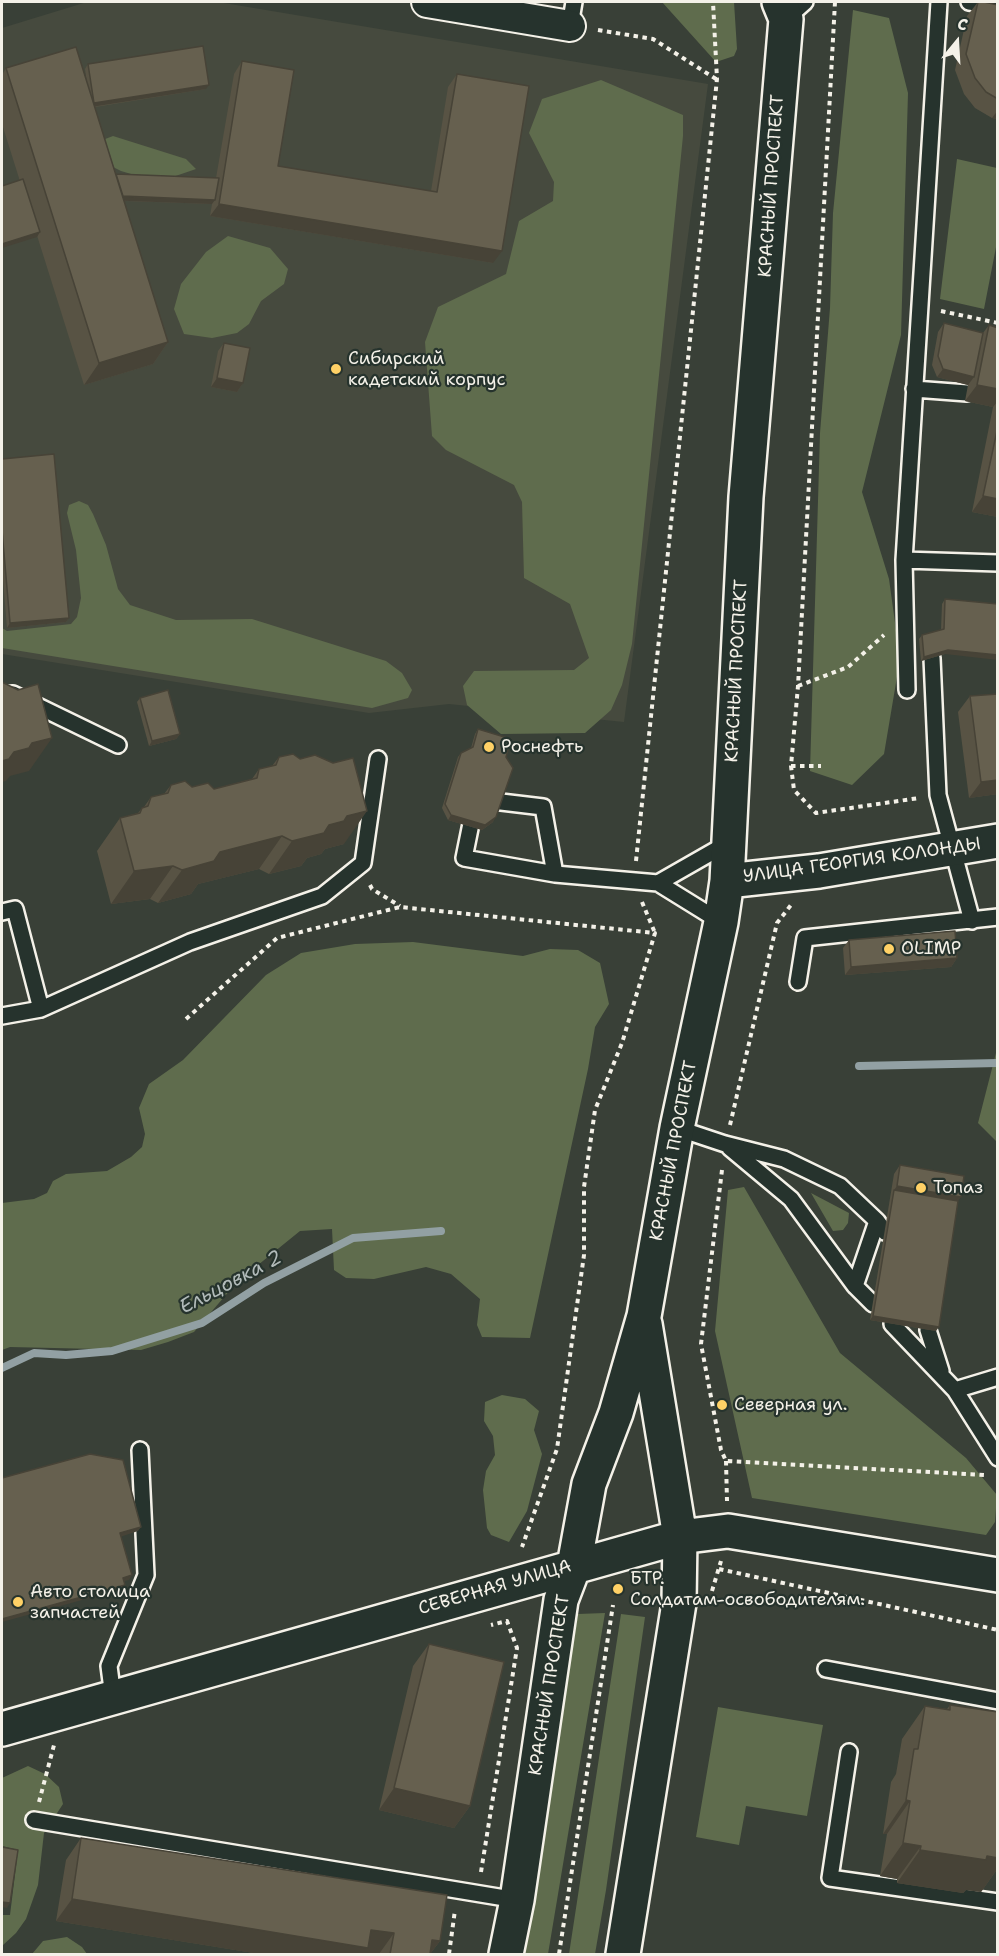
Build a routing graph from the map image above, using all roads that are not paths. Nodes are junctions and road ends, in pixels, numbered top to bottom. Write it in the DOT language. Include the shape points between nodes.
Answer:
graph roads {
  1 [pos="427,2"];
  2 [pos="939,2"];
  3 [pos="969,2"];
  4 [pos="790,6"];
  5 [pos="998,6"];
  6 [pos="572,14"];
  7 [pos="914,389"];
  8 [pos="967,393"];
  9 [pos="904,560"];
  10 [pos="998,563"];
  11 [pos="919,652"];
  12 [pos="907,690"];
  13 [pos="2,695"];
  14 [pos="118,746"];
  15 [pos="378,759"];
  16 [pos="998,841"];
  17 [pos="730,842"];
  18 [pos="951,849"];
  19 [pos="555,874"];
  20 [pos="727,881"];
  21 [pos="658,883"];
  22 [pos="2,912"];
  23 [pos="998,917"];
  24 [pos="972,921"];
  25 [pos="721,922"];
  26 [pos="798,982"];
  27 [pos="41,1009"];
  28 [pos="2,1016"];
  29 [pos="677,1128"];
  30 [pos="726,1144"];
  31 [pos="855,1286"];
  32 [pos="873,1304"];
  33 [pos="644,1316"];
  34 [pos="892,1324"];
  35 [pos="927,1330"];
  36 [pos="942,1374"];
  37 [pos="998,1377"];
  38 [pos="955,1390"];
  39 [pos="140,1450"];
  40 [pos="998,1458"];
  41 [pos="680,1538"];
  42 [pos="574,1566"];
  43 [pos="998,1575"];
  44 [pos="826,1669"];
  45 [pos="113,1697"];
  46 [pos="998,1701"];
  47 [pos="2,1729"];
  48 [pos="849,1752"];
  49 [pos="34,1820"];
  50 [pos="517,1900"];
  51 [pos="998,1902"];
  52 [pos="506,1954"];
  53 [pos="623,1954"];
  1 -- 6 [label="street"];
  2 -- 7 [label="lane"];
  3 -- 5 [label="lane"];
  4 -- 17 [label="main road, КРАСНЫЙ ПРОСПЕКТ" via="746,497"];
  7 -- 8 [label="lane" via="948,386"];
  7 -- 9 [label="lane"];
  9 -- 10 [label="lane"];
  9 -- 11 [label="lane" via="905,615"];
  11 -- 12 [label="lane"];
  11 -- 18 [label="lane" via="939,795"];
  13 -- 14 [label="lane" via="13,694"];
  15 -- 27 [label="lane" via="363,863 322,896 190,942"];
  16 -- 18 [label="main road, УЛИЦА ГЕОРГИЯ КОЛОНДЫ"];
  17 -- 20 [label="main road, КРАСНЫЙ ПРОСПЕКТ"];
  17 -- 21 [label="lane"];
  18 -- 20 [label="main road, УЛИЦА ГЕОРГИЯ КОЛОНДЫ" via="819,871"];
  18 -- 24 [label="lane"];
  19 -- 19 [label="lane" via="543,807 476,799 464,858"];
  19 -- 21 [label="lane"];
  20 -- 25 [label="main road, КРАСНЫЙ ПРОСПЕКТ"];
  21 -- 25 [label="lane"];
  22 -- 27 [label="lane" via="15,909"];
  23 -- 24 [label="lane"];
  24 -- 26 [label="lane" via="805,938"];
  25 -- 29 [label="main road, КРАСНЫЙ ПРОСПЕКТ"];
  27 -- 28 [label="lane"];
  29 -- 30 [label="lane"];
  29 -- 33 [label="main road, КРАСНЫЙ ПРОСПЕКТ"];
  30 -- 31 [label="lane" via="791,1199"];
  30 -- 31 [label="lane" via="784,1159 840,1186 881,1227"];
  31 -- 32 [label="lane"];
  33 -- 41 [label="main road, КРАСНЫЙ ПРОСПЕКТ"];
  33 -- 42 [label="main road, КРАСНЫЙ ПРОСПЕКТ" via="616,1413 589,1484"];
  34 -- 36 [label="lane"];
  35 -- 36 [label="lane"];
  36 -- 38 [label="lane"];
  37 -- 38 [label="lane"];
  38 -- 40 [label="lane"];
  39 -- 45 [label="lane" via="146,1575 109,1666"];
  41 -- 42 [label="main road, СЕВЕРНАЯ УЛИЦА"];
  41 -- 43 [label="main road, СЕВЕРНАЯ УЛИЦА" via="728,1531"];
  41 -- 53 [label="main road, КРАСНЫЙ ПРОСПЕКТ" via="678,1615"];
  42 -- 45 [label="main road, СЕВЕРНАЯ УЛИЦА"];
  42 -- 50 [label="main road, КРАСНЫЙ ПРОСПЕКТ" via="561,1600"];
  44 -- 46 [label="lane"];
  45 -- 47 [label="main road, СЕВЕРНАЯ УЛИЦА"];
  48 -- 51 [label="lane" via="830,1878"];
  49 -- 50 [label="lane"];
  50 -- 52 [label="main road, КРАСНЫЙ ПРОСПЕКТ"];
}
